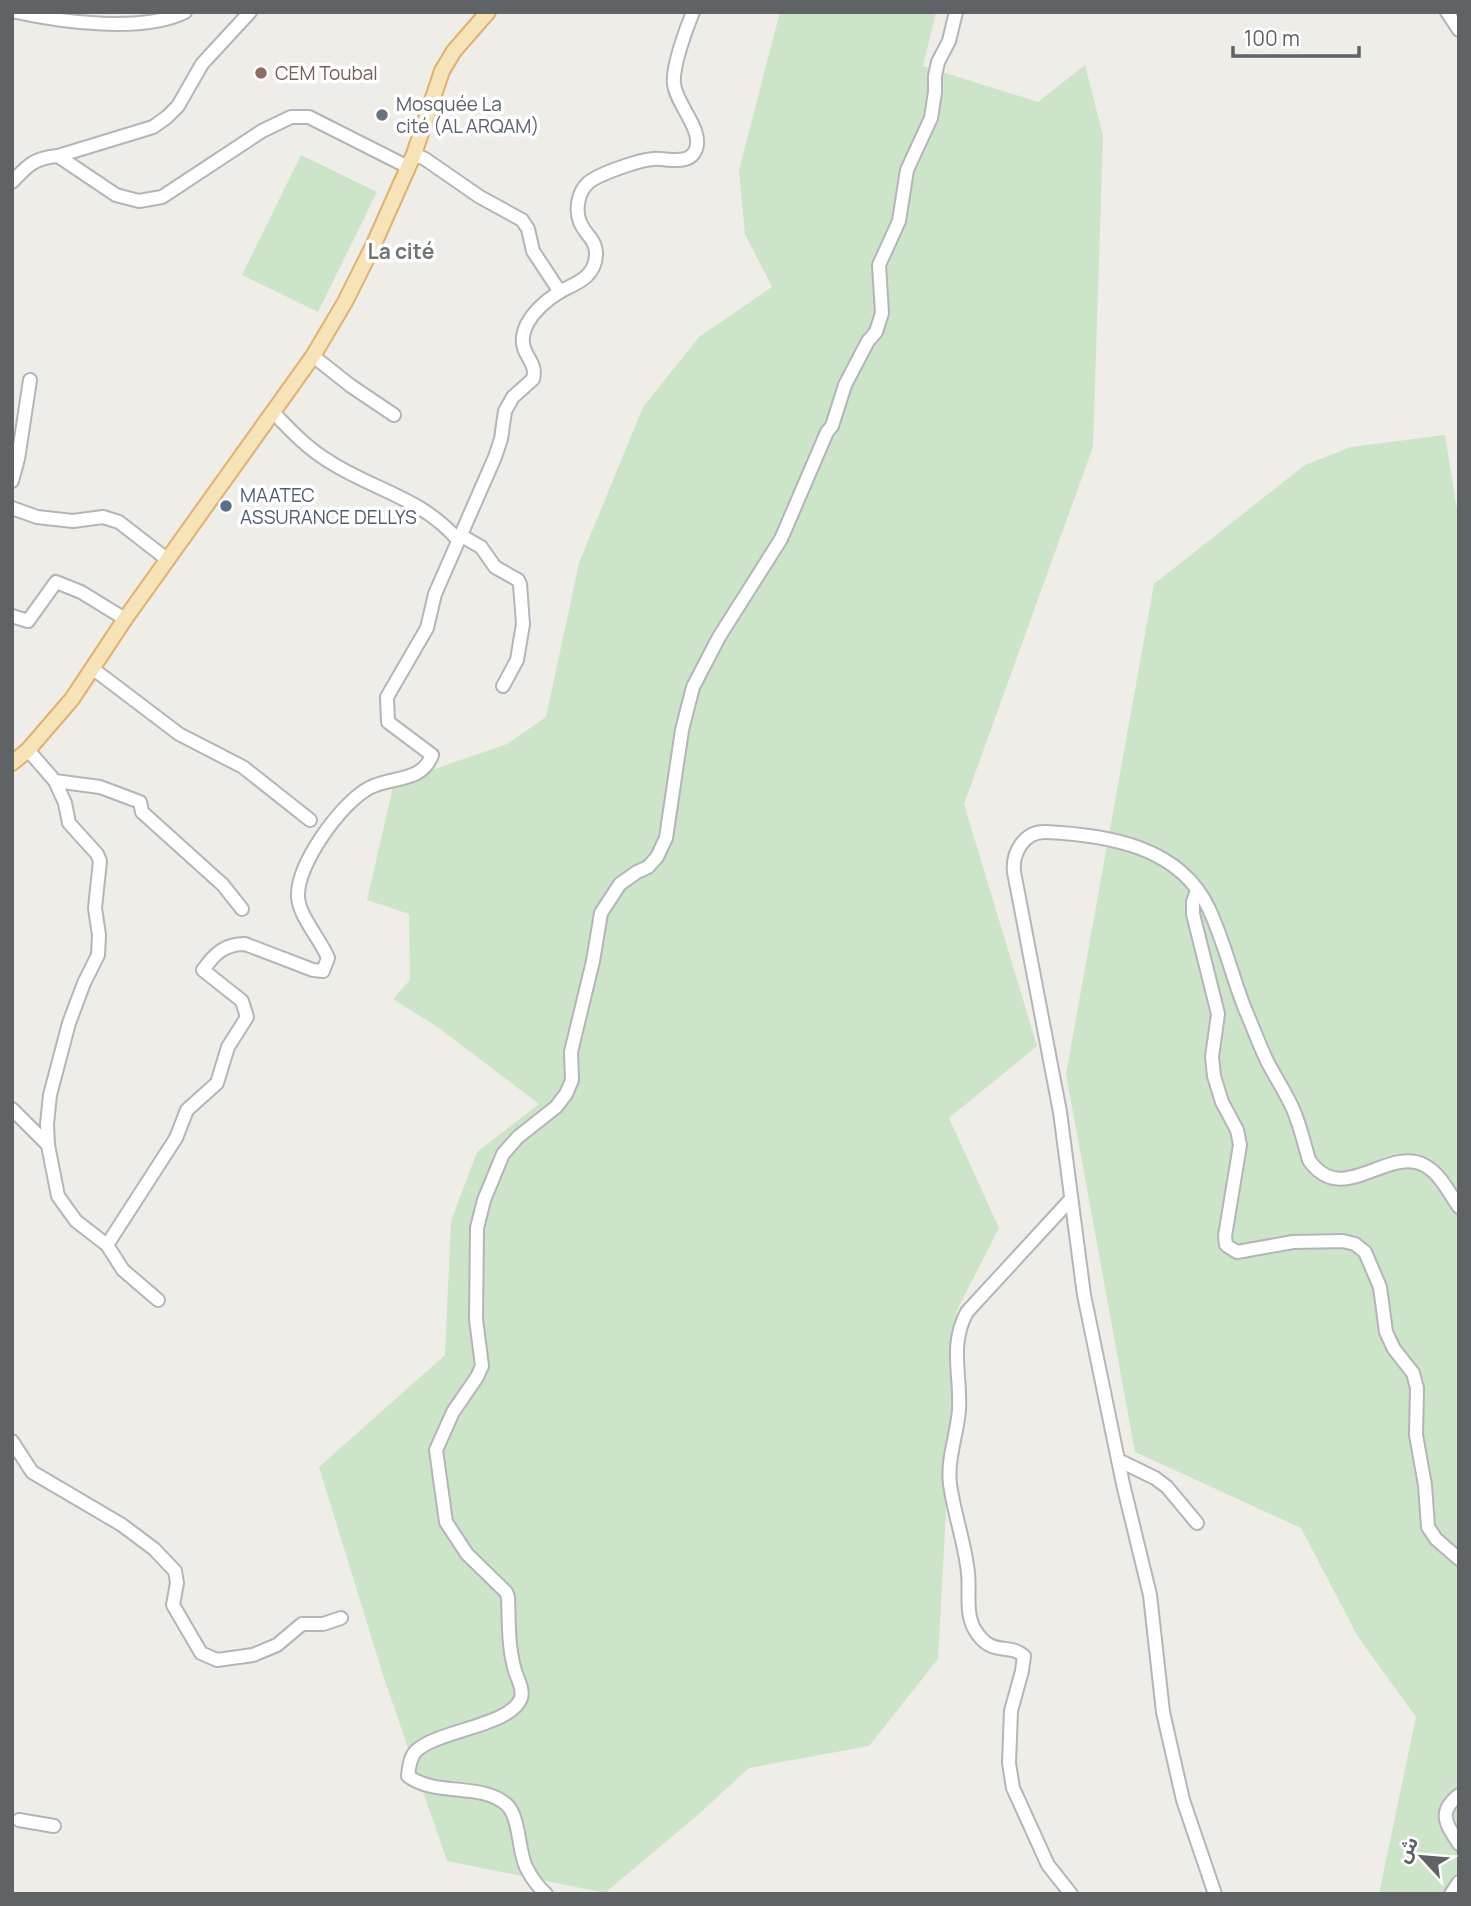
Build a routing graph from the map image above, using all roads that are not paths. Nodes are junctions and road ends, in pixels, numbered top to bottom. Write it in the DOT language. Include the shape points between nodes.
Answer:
graph roads {
  1 [pos="16,12"];
  2 [pos="185,12"];
  3 [pos="250,12"];
  4 [pos="488,12"];
  5 [pos="693,12"];
  6 [pos="956,12"];
  7 [pos="1447,12"];
  8 [pos="1459,30"];
  9 [pos="58,156"];
  10 [pos="411,160"];
  11 [pos="12,182"];
  12 [pos="560,292"];
  13 [pos="313,356"];
  14 [pos="30,380"];
  15 [pos="274,412"];
  16 [pos="394,415"];
  17 [pos="12,481"];
  18 [pos="12,508"];
  19 [pos="459,538"];
  20 [pos="168,560"];
  21 [pos="12,616"];
  22 [pos="125,619"];
  23 [pos="92,668"];
  24 [pos="503,686"];
  25 [pos="28,750"];
  26 [pos="12,763"];
  27 [pos="55,781"];
  28 [pos="310,820"];
  29 [pos="1197,890"];
  30 [pos="242,909"];
  31 [pos="12,1109"];
  32 [pos="48,1145"];
  33 [pos="1071,1199"];
  34 [pos="1459,1207"];
  35 [pos="107,1245"];
  36 [pos="158,1300"];
  37 [pos="12,1441"];
  38 [pos="1118,1460"];
  39 [pos="1197,1523"];
  40 [pos="1459,1559"];
  41 [pos="341,1618"];
  42 [pos="1459,1795"];
  43 [pos="15,1822"];
  44 [pos="54,1826"];
  45 [pos="1459,1843"];
  46 [pos="1459,1882"];
  47 [pos="546,1894"];
  48 [pos="1072,1894"];
  49 [pos="1215,1894"];
  50 [pos="1451,1894"];
  1 -- 2 [label="street" via="47,19 135,24"];
  3 -- 9 [label="street" via="202,64 167,117 153,127"];
  4 -- 10 [label="main road" via="442,71"];
  5 -- 12 [label="street" via="674,79 692,124 696,149 687,159 648,160 586,185 578,215 594,242 594,264 585,278"];
  6 -- 47 [label="street" via="935,76 931,118 907,170 899,221 879,265 882,313 876,332 852,369 832,426 781,539 693,687 666,838 657,857 620,884 601,913 566,1094 503,1154 477,1227 476,1319 482,1366 436,1450 446,1522 467,1554 508,1597 509,1647 521,1697 505,1714 416,1751 408,1776 429,1787 496,1798 508,1806 526,1867"];
  7 -- 8 [label="street"];
  9 -- 10 [label="street" via="116,195 139,201 162,197 291,117 309,117"];
  9 -- 11 [label="street" via="29,164"];
  10 -- 12 [label="street" via="425,159 480,198 522,220 533,251"];
  10 -- 13 [label="main road" via="345,302"];
  12 -- 19 [label="street" via="541,306 526,327 523,346 535,376 509,404 495,457"];
  13 -- 15 [label="main road"];
  13 -- 16 [label="street"];
  14 -- 17 [label="street"];
  15 -- 19 [label="street" via="328,461 422,507"];
  15 -- 20 [label="main road"];
  18 -- 20 [label="street" via="37,517 73,521 103,517 119,522"];
  19 -- 24 [label="street" via="481,547 495,567 520,584 523,624 517,660"];
  19 -- 35 [label="street" via="435,594 428,628 387,697 388,722 432,755 430,762 409,778 372,786 355,797 321,838 305,868 298,896 303,914 324,946 328,958 323,971 246,944 223,948 203,970 242,1000 247,1017 228,1047 217,1083 187,1110 176,1138"];
  20 -- 22 [label="main road"];
  21 -- 22 [label="street" via="27,621 56,582"];
  22 -- 23 [label="main road"];
  23 -- 25 [label="main road"];
  23 -- 28 [label="street" via="179,734 243,767"];
  25 -- 26 [label="main road"];
  25 -- 27 [label="street"];
  27 -- 30 [label="street" via="100,787 140,802 142,812 223,885"];
  27 -- 32 [label="street" via="69,823 100,861 95,908 99,945 69,1023 50,1095"];
  29 -- 33 [label="street" via="1173,865 1123,841 1042,832 1017,849 1014,872 1060,1112"];
  29 -- 34 [label="street" via="1209,908 1267,1060 1294,1111 1309,1160 1326,1175 1340,1179 1417,1162 1431,1170"];
  29 -- 40 [label="street" via="1193,914 1218,1014 1214,1076 1240,1145 1226,1245 1237,1252 1293,1242 1343,1241 1365,1252 1380,1287 1386,1332 1418,1388 1416,1435 1428,1527"];
  31 -- 32 [label="street"];
  32 -- 35 [label="street" via="58,1196 76,1221"];
  33 -- 38 [label="street" via="1084,1295"];
  33 -- 48 [label="street" via="967,1312 958,1328 959,1411 950,1482 968,1573 971,1622 985,1643 1024,1657 1011,1712 1013,1788 1048,1865"];
  35 -- 36 [label="street" via="123,1270"];
  37 -- 41 [label="street" via="32,1472 122,1525 175,1570 173,1605 201,1653 217,1660 253,1655 277,1645 302,1624"];
  38 -- 39 [label="street" via="1167,1487"];
  38 -- 49 [label="street" via="1150,1595 1165,1725 1183,1800"];
  42 -- 45 [label="street" via="1448,1805 1445,1816"];
  43 -- 44 [label="street"];
  46 -- 50 [label="street"];
}
